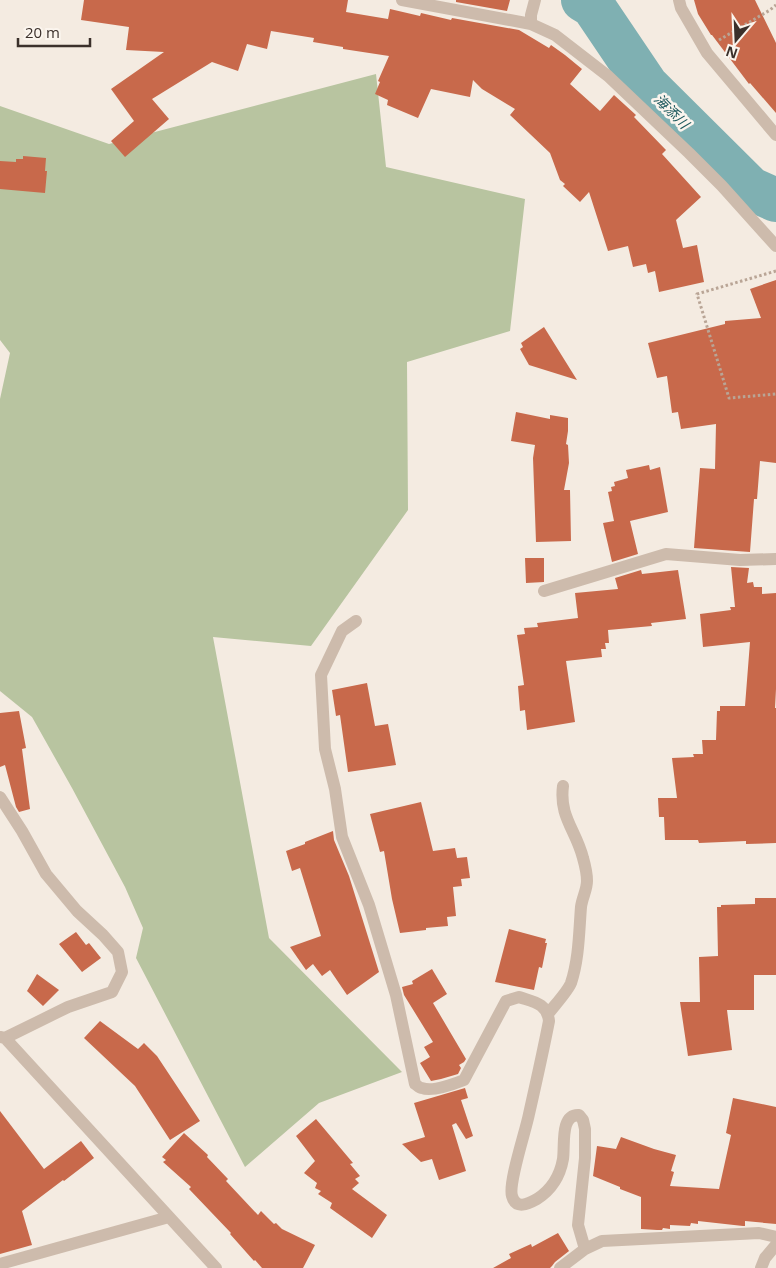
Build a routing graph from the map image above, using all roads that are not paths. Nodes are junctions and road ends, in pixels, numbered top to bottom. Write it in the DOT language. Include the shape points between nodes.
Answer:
graph roads {
  1 [pos="402,0"];
  2 [pos="535,0"];
  3 [pos="679,0"];
  4 [pos="531,19"];
  5 [pos="776,134"];
  6 [pos="776,246"];
  7 [pos="776,559"];
  8 [pos="544,591"];
  9 [pos="356,621"];
  10 [pos="563,786"];
  11 [pos="0,797"];
  12 [pos="548,1014"];
  13 [pos="2,1038"];
  14 [pos="169,1217"];
  15 [pos="776,1237"];
  16 [pos="776,1245"];
  17 [pos="585,1248"];
  18 [pos="0,1264"];
  19 [pos="216,1268"];
  20 [pos="560,1268"];
  21 [pos="761,1268"];
  1 -- 4 [label="street"];
  2 -- 4 [label="street"];
  3 -- 5 [label="street" via="713,61"];
  4 -- 6 [label="street" via="608,76 722,186"];
  7 -- 8 [label="street" via="740,560 666,554"];
  9 -- 12 [label="street" via="342,631 322,675 325,749 342,837 369,905 396,996 415,1084 429,1088 464,1080 506,1001 519,996 542,1005"];
  10 -- 12 [label="street" via="563,811 578,842 587,881 570,985"];
  11 -- 13 [label="street" via="46,874 118,952 122,972 112,992 68,1007"];
  12 -- 17 [label="street" via="529,1116 512,1182 512,1196 517,1204 523,1205 546,1193 563,1159 566,1123 570,1117 580,1114 585,1129 585,1158 578,1225"];
  13 -- 14 [label="street"];
  14 -- 18 [label="street"];
  14 -- 19 [label="street"];
  15 -- 17 [label="street" via="759,1233 602,1241"];
  16 -- 21 [label="street"];
  17 -- 20 [label="street"];
}
